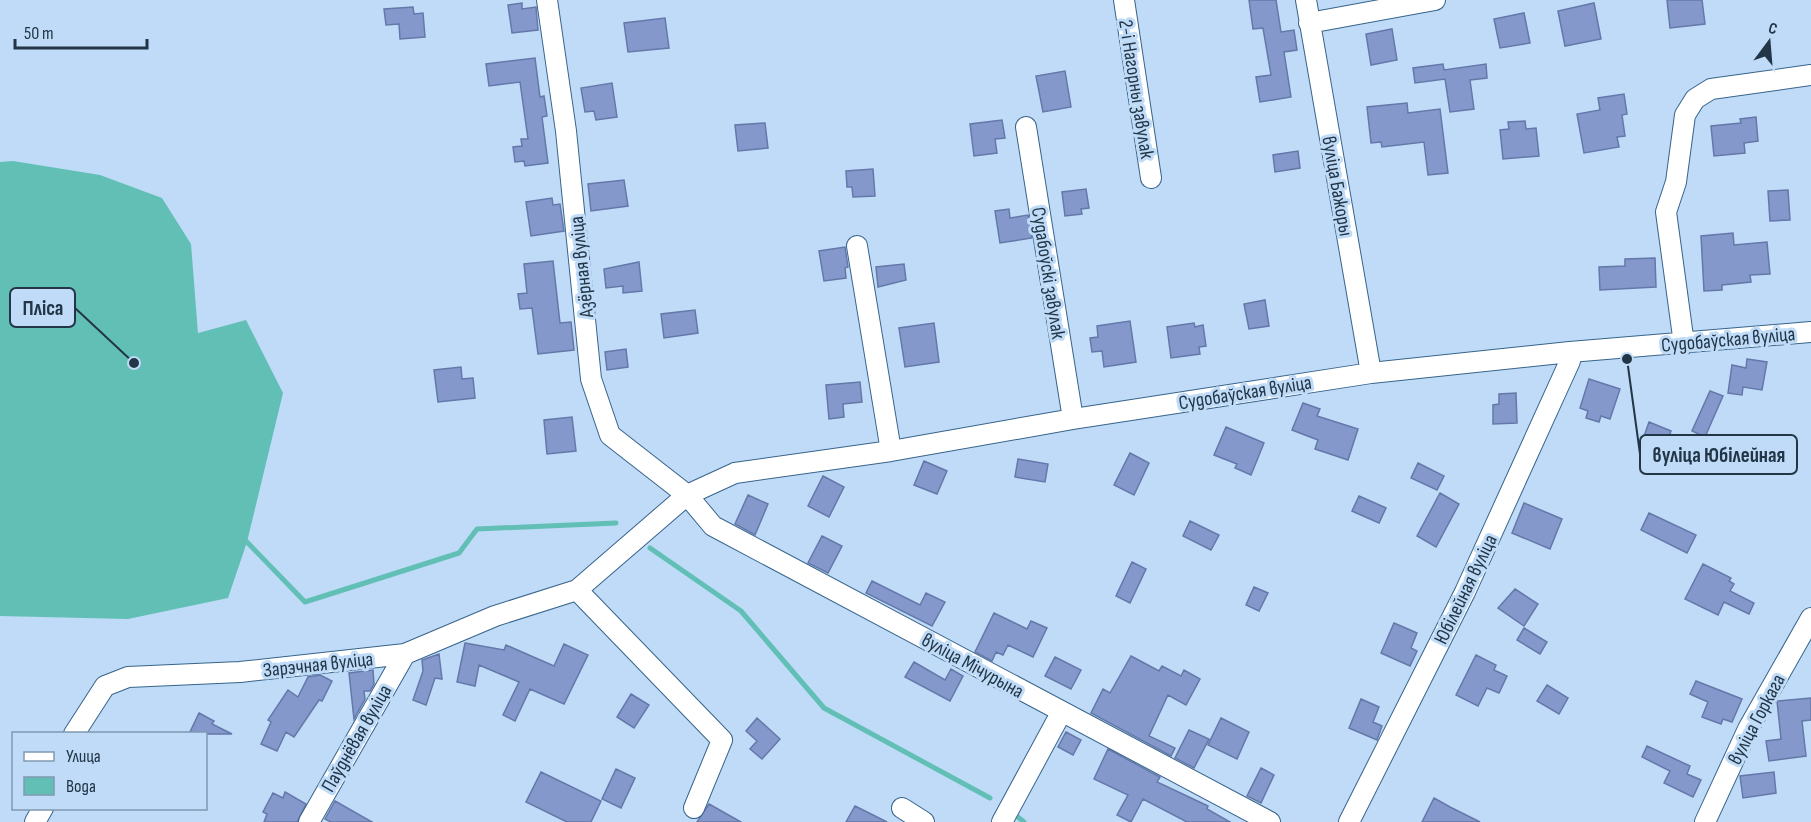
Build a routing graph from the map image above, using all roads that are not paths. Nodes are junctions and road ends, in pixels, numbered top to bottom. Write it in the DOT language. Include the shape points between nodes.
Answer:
graph roads {
  1 [pos="547,0"];
  2 [pos="1124,0"];
  3 [pos="1306,0"];
  4 [pos="1435,0"];
  5 [pos="1309,22"];
  6 [pos="1811,75"];
  7 [pos="1026,127"];
  8 [pos="1151,178"];
  9 [pos="857,246"];
  10 [pos="1811,332"];
  11 [pos="1684,344"];
  12 [pos="1569,352"];
  13 [pos="1371,373"];
  14 [pos="1073,419"];
  15 [pos="891,451"];
  16 [pos="687,495"];
  17 [pos="577,590"];
  18 [pos="1811,618"];
  19 [pos="405,654"];
  20 [pos="1061,712"];
  21 [pos="75,732"];
  22 [pos="694,808"];
  23 [pos="902,808"];
  24 [pos="309,822"];
  25 [pos="924,822"];
  26 [pos="1002,822"];
  27 [pos="1270,822"];
  28 [pos="1349,822"];
  29 [pos="1706,822"];
  1 -- 16 [label="street, Азёрная вуліца" via="569,154 591,379 610,435"];
  2 -- 8 [label="street, 2-і Нагорны завулак"];
  3 -- 5 [label="street, вуліца Бажоры"];
  4 -- 5 [label="street"];
  5 -- 13 [label="street, вуліца Бажоры"];
  6 -- 11 [label="street" via="1711,89 1695,99 1685,115 1676,182 1666,212"];
  7 -- 14 [label="street, Судабоўскі завулак"];
  9 -- 15 [label="street"];
  10 -- 11 [label="street, Судобаўская вуліца"];
  11 -- 12 [label="street, Судобаўская вуліца"];
  12 -- 13 [label="street, Судобаўская вуліца"];
  12 -- 28 [label="street, Юбілейная вуліца" via="1570,361 1465,592"];
  13 -- 14 [label="street, Судобаўская вуліца"];
  14 -- 15 [label="street, Судобаўская вуліца"];
  15 -- 16 [label="street, Судобаўская вуліца" via="735,473"];
  16 -- 17 [label="street, Зарэчная вуліца"];
  16 -- 20 [label="street, вуліца Мічурына" via="713,526"];
  17 -- 19 [label="street, Зарэчная вуліца" via="495,616"];
  17 -- 22 [label="street" via="722,740"];
  18 -- 29 [label="street, вуліца Горкага" via="1748,729"];
  19 -- 21 [label="street, Зарэчная вуліца" via="240,672 128,677 105,687"];
  19 -- 24 [label="street, Паўднёвая вуліца"];
  20 -- 26 [label="street"];
  20 -- 27 [label="street, вуліца Мічурына"];
  23 -- 25 [label="street"];
}
